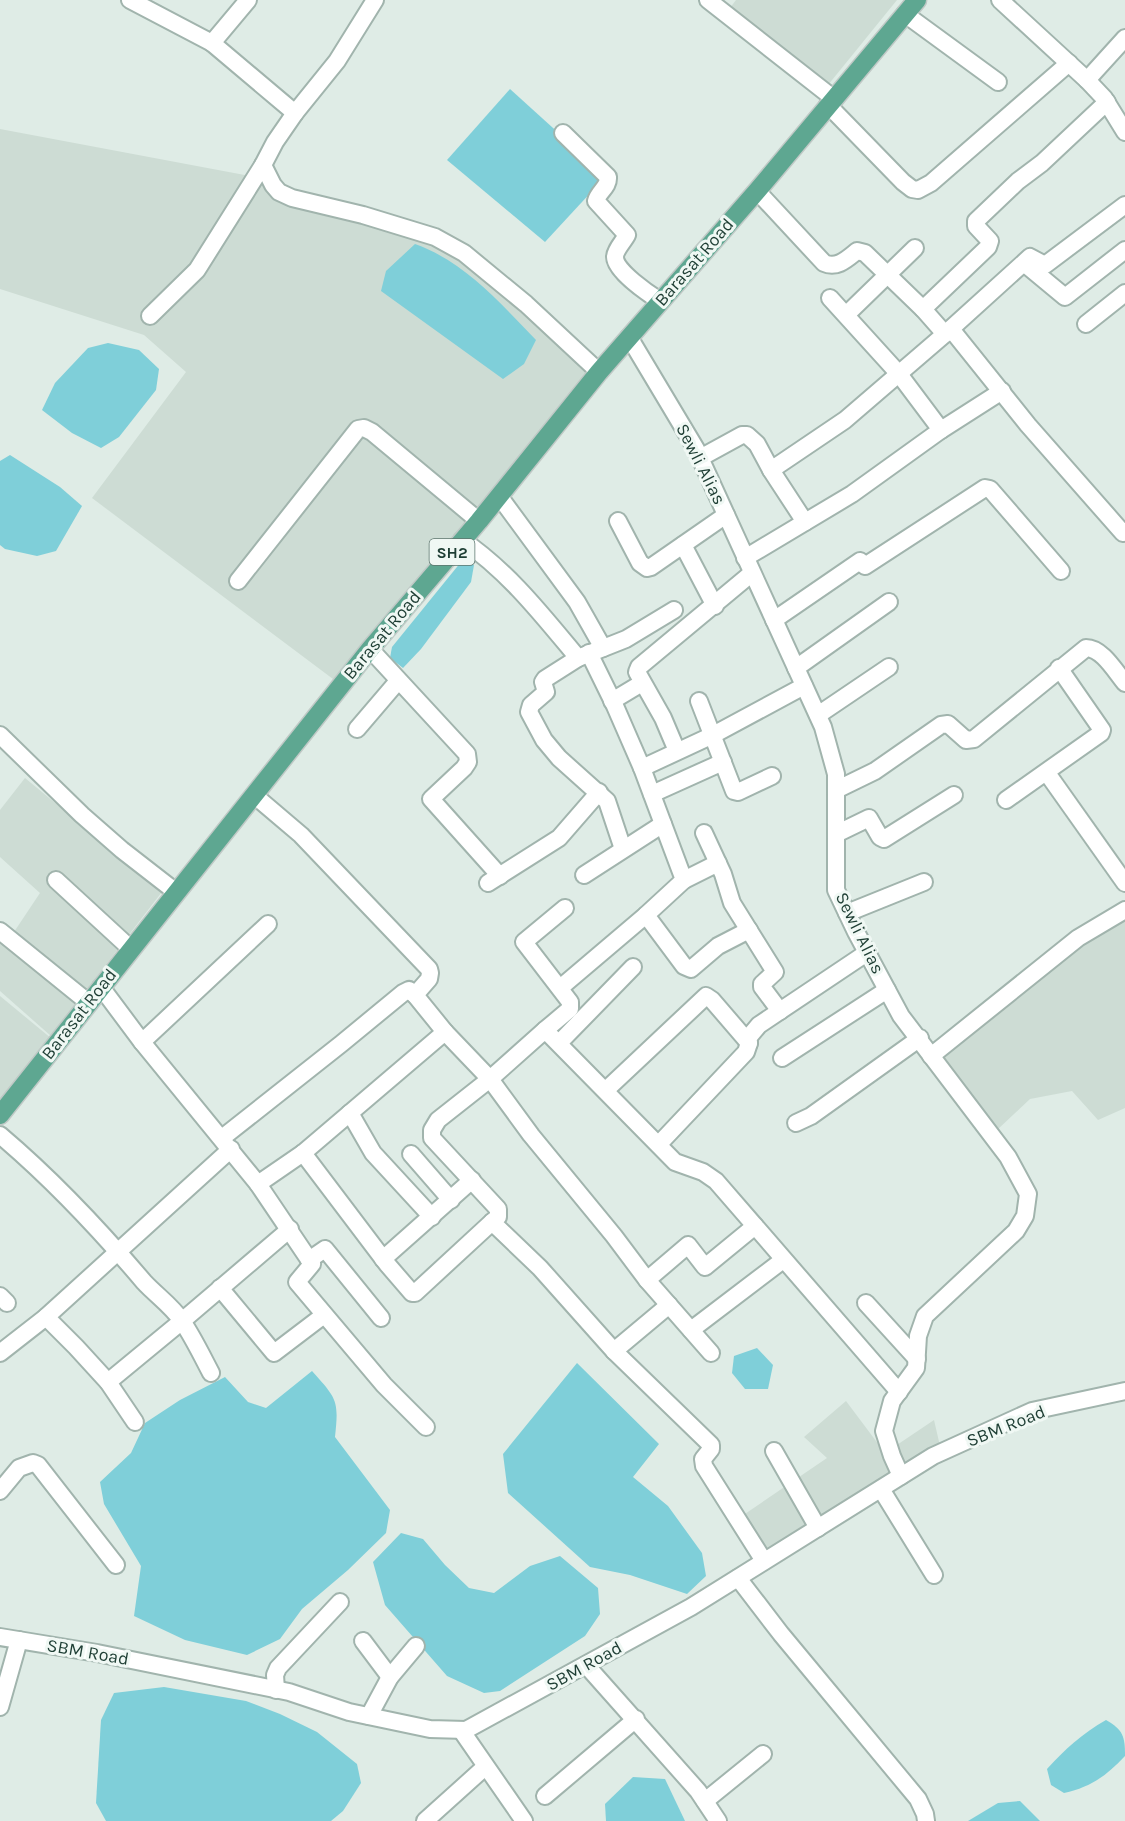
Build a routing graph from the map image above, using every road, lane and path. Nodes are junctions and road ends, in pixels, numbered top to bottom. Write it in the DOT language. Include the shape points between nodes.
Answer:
graph roads {
  1 [pos="130,0"];
  2 [pos="248,0"];
  3 [pos="375,0"];
  4 [pos="708,0"];
  5 [pos="1000,0"];
  6 [pos="911,7"];
  7 [pos="1125,38"];
  8 [pos="212,43"];
  9 [pos="1069,63"];
  10 [pos="1087,80"];
  11 [pos="998,82"];
  12 [pos="830,101"];
  13 [pos="1107,102"];
  14 [pos="295,113"];
  15 [pos="563,132"];
  16 [pos="1125,132"];
  17 [pos="263,165"];
  18 [pos="757,191"];
  19 [pos="1125,205"];
  20 [pos="915,248"];
  21 [pos="1125,250"];
  22 [pos="1024,263"];
  23 [pos="886,274"];
  24 [pos="1125,293"];
  25 [pos="831,298"];
  26 [pos="660,301"];
  27 [pos="923,309"];
  28 [pos="846,315"];
  29 [pos="150,316"];
  30 [pos="1086,324"];
  31 [pos="948,332"];
  32 [pos="629,337"];
  33 [pos="599,372"];
  34 [pos="899,374"];
  35 [pos="1002,391"];
  36 [pos="941,430"];
  37 [pos="700,458"];
  38 [pos="771,471"];
  39 [pos="499,496"];
  40 [pos="726,514"];
  41 [pos="479,521"];
  42 [pos="618,521"];
  43 [pos="805,522"];
  44 [pos="1123,533"];
  45 [pos="462,540"];
  46 [pos="683,545"];
  47 [pos="749,566"];
  48 [pos="1061,571"];
  49 [pos="238,580"];
  50 [pos="889,602"];
  51 [pos="715,606"];
  52 [pos="674,610"];
  53 [pos="774,620"];
  54 [pos="370,649"];
  55 [pos="590,653"];
  56 [pos="888,667"];
  57 [pos="796,668"];
  58 [pos="1059,668"];
  59 [pos="398,681"];
  60 [pos="642,683"];
  61 [pos="1125,683"];
  62 [pos="804,686"];
  63 [pos="612,701"];
  64 [pos="699,701"];
  65 [pos="818,715"];
  66 [pos="357,729"];
  67 [pos="0,735"];
  68 [pos="713,735"];
  69 [pos="677,751"];
  70 [pos="723,762"];
  71 [pos="642,768"];
  72 [pos="1047,773"];
  73 [pos="772,776"];
  74 [pos="836,790"];
  75 [pos="598,792"];
  76 [pos="652,794"];
  77 [pos="254,795"];
  78 [pos="954,795"];
  79 [pos="1006,800"];
  80 [pos="663,824"];
  81 [pos="704,832"];
  82 [pos="836,834"];
  83 [pos="623,849"];
  84 [pos="718,863"];
  85 [pos="584,875"];
  86 [pos="56,880"];
  87 [pos="684,880"];
  88 [pos="924,882"];
  89 [pos="1125,883"];
  90 [pos="176,892"];
  91 [pos="565,908"];
  92 [pos="1125,910"];
  93 [pos="847,913"];
  94 [pos="646,915"];
  95 [pos="268,924"];
  96 [pos="749,930"];
  97 [pos="0,931"];
  98 [pos="131,949"];
  99 [pos="868,952"];
  100 [pos="633,967"];
  101 [pos="101,987"];
  102 [pos="560,988"];
  103 [pos="888,990"];
  104 [pos="415,995"];
  105 [pos="89,1003"];
  106 [pos="780,1011"];
  107 [pos="546,1030"];
  108 [pos="445,1032"];
  109 [pos="920,1038"];
  110 [pos="142,1042"];
  111 [pos="559,1042"];
  112 [pos="749,1043"];
  113 [pos="931,1056"];
  114 [pos="782,1058"];
  115 [pos="490,1079"];
  116 [pos="606,1090"];
  117 [pos="350,1113"];
  118 [pos="0,1115"];
  119 [pos="796,1123"];
  120 [pos="0,1135"];
  121 [pos="226,1144"];
  122 [pos="658,1144"];
  123 [pos="303,1153"];
  124 [pos="411,1154"];
  125 [pos="472,1180"];
  126 [pos="258,1184"];
  127 [pos="451,1200"];
  128 [pos="432,1217"];
  129 [pos="492,1222"];
  130 [pos="754,1226"];
  131 [pos="290,1229"];
  132 [pos="119,1251"];
  133 [pos="383,1259"];
  134 [pos="309,1260"];
  135 [pos="783,1260"];
  136 [pos="646,1280"];
  137 [pos="220,1288"];
  138 [pos="866,1303"];
  139 [pos="669,1305"];
  140 [pos="324,1315"];
  141 [pos="45,1317"];
  142 [pos="381,1318"];
  143 [pos="182,1321"];
  144 [pos="691,1330"];
  145 [pos="614,1351"];
  146 [pos="0,1353"];
  147 [pos="711,1353"];
  148 [pos="917,1359"];
  149 [pos="211,1373"];
  150 [pos="108,1382"];
  151 [pos="1125,1391"];
  152 [pos="898,1392"];
  153 [pos="135,1422"];
  154 [pos="426,1427"];
  155 [pos="774,1451"];
  156 [pos="901,1476"];
  157 [pos="881,1489"];
  158 [pos="0,1491"];
  159 [pos="818,1528"];
  160 [pos="764,1561"];
  161 [pos="116,1565"];
  162 [pos="934,1575"];
  163 [pos="738,1578"];
  164 [pos="340,1602"];
  165 [pos="0,1637"];
  166 [pos="19,1640"];
  167 [pos="363,1641"];
  168 [pos="416,1646"];
  169 [pos="586,1665"];
  170 [pos="390,1677"];
  171 [pos="276,1690"];
  172 [pos="0,1707"];
  173 [pos="369,1716"];
  174 [pos="636,1719"];
  175 [pos="461,1730"];
  176 [pos="763,1754"];
  177 [pos="485,1767"];
  178 [pos="545,1796"];
  179 [pos="705,1801"];
  180 [pos="425,1821"];
  181 [pos="524,1821"];
  182 [pos="718,1821"];
  183 [pos="926,1821"];
  1 -- 8 [label="street"];
  2 -- 8 [label="street"];
  3 -- 14 [label="street" via="337,61"];
  4 -- 12 [label="street"];
  5 -- 9 [label="street"];
  6 -- 11 [label="street"];
  6 -- 12 [label="main road, Barasat Road / SH2"];
  7 -- 10 [label="street"];
  8 -- 14 [label="street"];
  9 -- 10 [label="street"];
  9 -- 12 [label="street" via="931,183 918,190 903,182"];
  10 -- 13 [label="street"];
  12 -- 18 [label="main road, Barasat Road / SH2"];
  13 -- 16 [label="street"];
  13 -- 27 [label="street" via="976,221 990,241 988,247"];
  14 -- 17 [label="street"];
  15 -- 26 [label="street" via="608,177 596,201 627,235 616,260 631,281"];
  17 -- 29 [label="street" via="197,270"];
  17 -- 33 [label="street" via="279,192 292,198 435,237 464,253"];
  18 -- 23 [label="street" via="824,263 838,265 861,251"];
  18 -- 26 [label="main road, Barasat Road / SH2"];
  19 -- 22 [label="street" via="1045,265 1030,257"];
  20 -- 23 [label="street"];
  21 -- 22 [label="street" via="1065,297"];
  22 -- 31 [label="street"];
  23 -- 27 [label="street"];
  23 -- 28 [label="street"];
  24 -- 30 [label="street"];
  25 -- 28 [label="street"];
  26 -- 32 [label="main road, Barasat Road / SH2"];
  27 -- 31 [label="street"];
  28 -- 34 [label="street"];
  31 -- 34 [label="street"];
  31 -- 35 [label="street"];
  32 -- 33 [label="main road, Barasat Road / SH2"];
  32 -- 37 [label="street, Sewli Alias"];
  33 -- 39 [label="main road, Barasat Road / SH2"];
  34 -- 36 [label="street"];
  34 -- 38 [label="street" via="845,420"];
  35 -- 36 [label="street"];
  35 -- 44 [label="street"];
  36 -- 43 [label="street" via="852,494"];
  37 -- 38 [label="street" via="747,435 757,444"];
  37 -- 40 [label="street, Sewli Alias"];
  38 -- 43 [label="street"];
  39 -- 41 [label="main road, Barasat Road / SH2"];
  39 -- 55 [label="street" via="577,602"];
  40 -- 46 [label="street"];
  40 -- 47 [label="street, Sewli Alias"];
  41 -- 45 [label="main road, Barasat Road / SH2"];
  41 -- 49 [label="street" via="372,432 358,429"];
  42 -- 46 [label="street" via="640,563 647,568"];
  43 -- 47 [label="street"];
  45 -- 54 [label="main road, Barasat Road / SH2"];
  45 -- 55 [label="street" via="482,553"];
  46 -- 51 [label="street"];
  47 -- 51 [label="street"];
  47 -- 53 [label="street, Sewli Alias"];
  48 -- 53 [label="street" via="990,489 985,488 865,566 860,561"];
  50 -- 57 [label="street"];
  51 -- 60 [label="street" via="639,668"];
  52 -- 55 [label="street" via="626,639"];
  53 -- 57 [label="street, Sewli Alias"];
  54 -- 59 [label="street"];
  54 -- 77 [label="main road, Barasat Road / SH2"];
  55 -- 63 [label="street"];
  55 -- 75 [label="street" via="545,679 546,692 531,705 529,712 559,758"];
  56 -- 65 [label="street"];
  57 -- 62 [label="street, Sewli Alias"];
  58 -- 61 [label="street" via="1091,648"];
  58 -- 72 [label="street" via="1102,730"];
  58 -- 74 [label="street" via="974,739 966,740 948,724 941,725 875,771"];
  59 -- 66 [label="street"];
  59 -- 75 [label="street" via="467,754 464,768 431,799 494,880 559,838"];
  60 -- 63 [label="street"];
  60 -- 69 [label="street"];
  62 -- 65 [label="street, Sewli Alias"];
  62 -- 68 [label="street"];
  63 -- 71 [label="street"];
  64 -- 68 [label="street"];
  65 -- 74 [label="street, Sewli Alias" via="836,774"];
  67 -- 90 [label="street" via="82,815"];
  68 -- 69 [label="street"];
  68 -- 70 [label="street"];
  69 -- 71 [label="street"];
  70 -- 73 [label="street" via="735,792"];
  70 -- 76 [label="street"];
  71 -- 76 [label="street"];
  72 -- 79 [label="street"];
  72 -- 89 [label="street"];
  74 -- 82 [label="street, Sewli Alias"];
  75 -- 83 [label="street" via="610,806"];
  76 -- 80 [label="street"];
  77 -- 90 [label="main road, Barasat Road / SH2"];
  77 -- 104 [label="street" via="301,835 429,969 429,979"];
  78 -- 82 [label="street" via="884,839 869,818"];
  80 -- 83 [label="street"];
  80 -- 87 [label="street"];
  81 -- 84 [label="street"];
  82 -- 93 [label="street, Sewli Alias" via="836,890"];
  83 -- 85 [label="street"];
  84 -- 87 [label="street"];
  84 -- 96 [label="street" via="732,903"];
  86 -- 98 [label="street"];
  87 -- 94 [label="street"];
  88 -- 93 [label="street"];
  90 -- 98 [label="main road, Barasat Road / SH2"];
  91 -- 102 [label="street" via="524,942"];
  92 -- 113 [label="street" via="1078,938"];
  93 -- 99 [label="street, Sewli Alias"];
  94 -- 96 [label="street" via="684,966 692,969 718,946"];
  94 -- 102 [label="street"];
  95 -- 110 [label="street"];
  96 -- 106 [label="street" via="775,972 762,987"];
  97 -- 105 [label="street"];
  98 -- 101 [label="main road, Barasat Road / SH2"];
  99 -- 103 [label="street, Sewli Alias"];
  99 -- 106 [label="street"];
  100 -- 111 [label="street"];
  101 -- 105 [label="main road, Barasat Road / SH2"];
  101 -- 110 [label="street"];
  102 -- 107 [label="street" via="571,1007"];
  103 -- 109 [label="street, Sewli Alias"];
  103 -- 114 [label="street"];
  104 -- 108 [label="street"];
  104 -- 121 [label="street" via="409,990 403,993"];
  105 -- 118 [label="main road, Barasat Road / SH2"];
  106 -- 112 [label="street" via="759,1025 748,1038"];
  107 -- 111 [label="street"];
  107 -- 115 [label="street"];
  108 -- 115 [label="street"];
  108 -- 117 [label="street"];
  109 -- 113 [label="street, Sewli Alias"];
  109 -- 119 [label="street"];
  110 -- 121 [label="street"];
  111 -- 116 [label="street"];
  112 -- 116 [label="street" via="706,996"];
  112 -- 122 [label="street" via="746,1052"];
  113 -- 148 [label="street, Sewli Alias" via="1008,1157 1028,1194 1025,1216 1016,1231 925,1316 918,1336"];
  115 -- 125 [label="street" via="438,1120 432,1130 432,1138"];
  115 -- 136 [label="street"];
  116 -- 122 [label="street"];
  117 -- 123 [label="street"];
  117 -- 128 [label="street" via="373,1153"];
  120 -- 132 [label="street"];
  121 -- 126 [label="street"];
  121 -- 132 [label="street"];
  122 -- 130 [label="street" via="675,1162 710,1176"];
  123 -- 126 [label="street"];
  123 -- 133 [label="street"];
  124 -- 127 [label="street"];
  125 -- 127 [label="street"];
  125 -- 129 [label="street" via="498,1209 498,1217"];
  126 -- 131 [label="street"];
  127 -- 128 [label="street"];
  128 -- 133 [label="street"];
  129 -- 133 [label="street" via="415,1293 408,1290"];
  129 -- 145 [label="street" via="540,1268"];
  130 -- 135 [label="street"];
  130 -- 136 [label="street" via="705,1267 688,1245"];
  131 -- 134 [label="street"];
  131 -- 137 [label="street"];
  132 -- 141 [label="street"];
  132 -- 143 [label="street"];
  134 -- 140 [label="street" via="312,1264 297,1282"];
  134 -- 142 [label="street" via="325,1250"];
  135 -- 144 [label="street"];
  135 -- 152 [label="street"];
  136 -- 139 [label="street"];
  137 -- 140 [label="street" via="274,1353"];
  137 -- 143 [label="street"];
  138 -- 148 [label="street"];
  139 -- 144 [label="street"];
  139 -- 145 [label="street"];
  140 -- 154 [label="street"];
  141 -- 146 [label="street"];
  141 -- 150 [label="street"];
  143 -- 149 [label="street"];
  143 -- 150 [label="street"];
  144 -- 147 [label="street"];
  145 -- 160 [label="street" via="711,1445 703,1459 704,1466"];
  148 -- 152 [label="street, Sewli Alias" via="916,1368"];
  150 -- 153 [label="street"];
  151 -- 156 [label="street, SBM Road" via="1032,1411 933,1456"];
  152 -- 156 [label="street, Sewli Alias" via="884,1431"];
  155 -- 159 [label="street"];
  156 -- 157 [label="street, SBM Road"];
  157 -- 159 [label="street, SBM Road"];
  157 -- 162 [label="street"];
  158 -- 161 [label="street" via="19,1468 38,1465"];
  159 -- 160 [label="street, SBM Road"];
  160 -- 163 [label="street, SBM Road"];
  163 -- 169 [label="street, SBM Road"];
  163 -- 183 [label="street" via="918,1799"];
  164 -- 171 [label="street" via="278,1668"];
  165 -- 166 [label="street, SBM Road"];
  166 -- 171 [label="street, SBM Road"];
  166 -- 172 [label="street"];
  167 -- 170 [label="street"];
  168 -- 170 [label="street"];
  169 -- 174 [label="street"];
  169 -- 175 [label="street, SBM Road"];
  170 -- 173 [label="street"];
  171 -- 173 [label="street, SBM Road"];
  173 -- 175 [label="street, SBM Road" via="430,1729"];
  174 -- 178 [label="street"];
  174 -- 179 [label="street"];
  175 -- 177 [label="street"];
  176 -- 179 [label="street"];
  177 -- 180 [label="street"];
  177 -- 181 [label="street"];
  179 -- 182 [label="street"];
}
